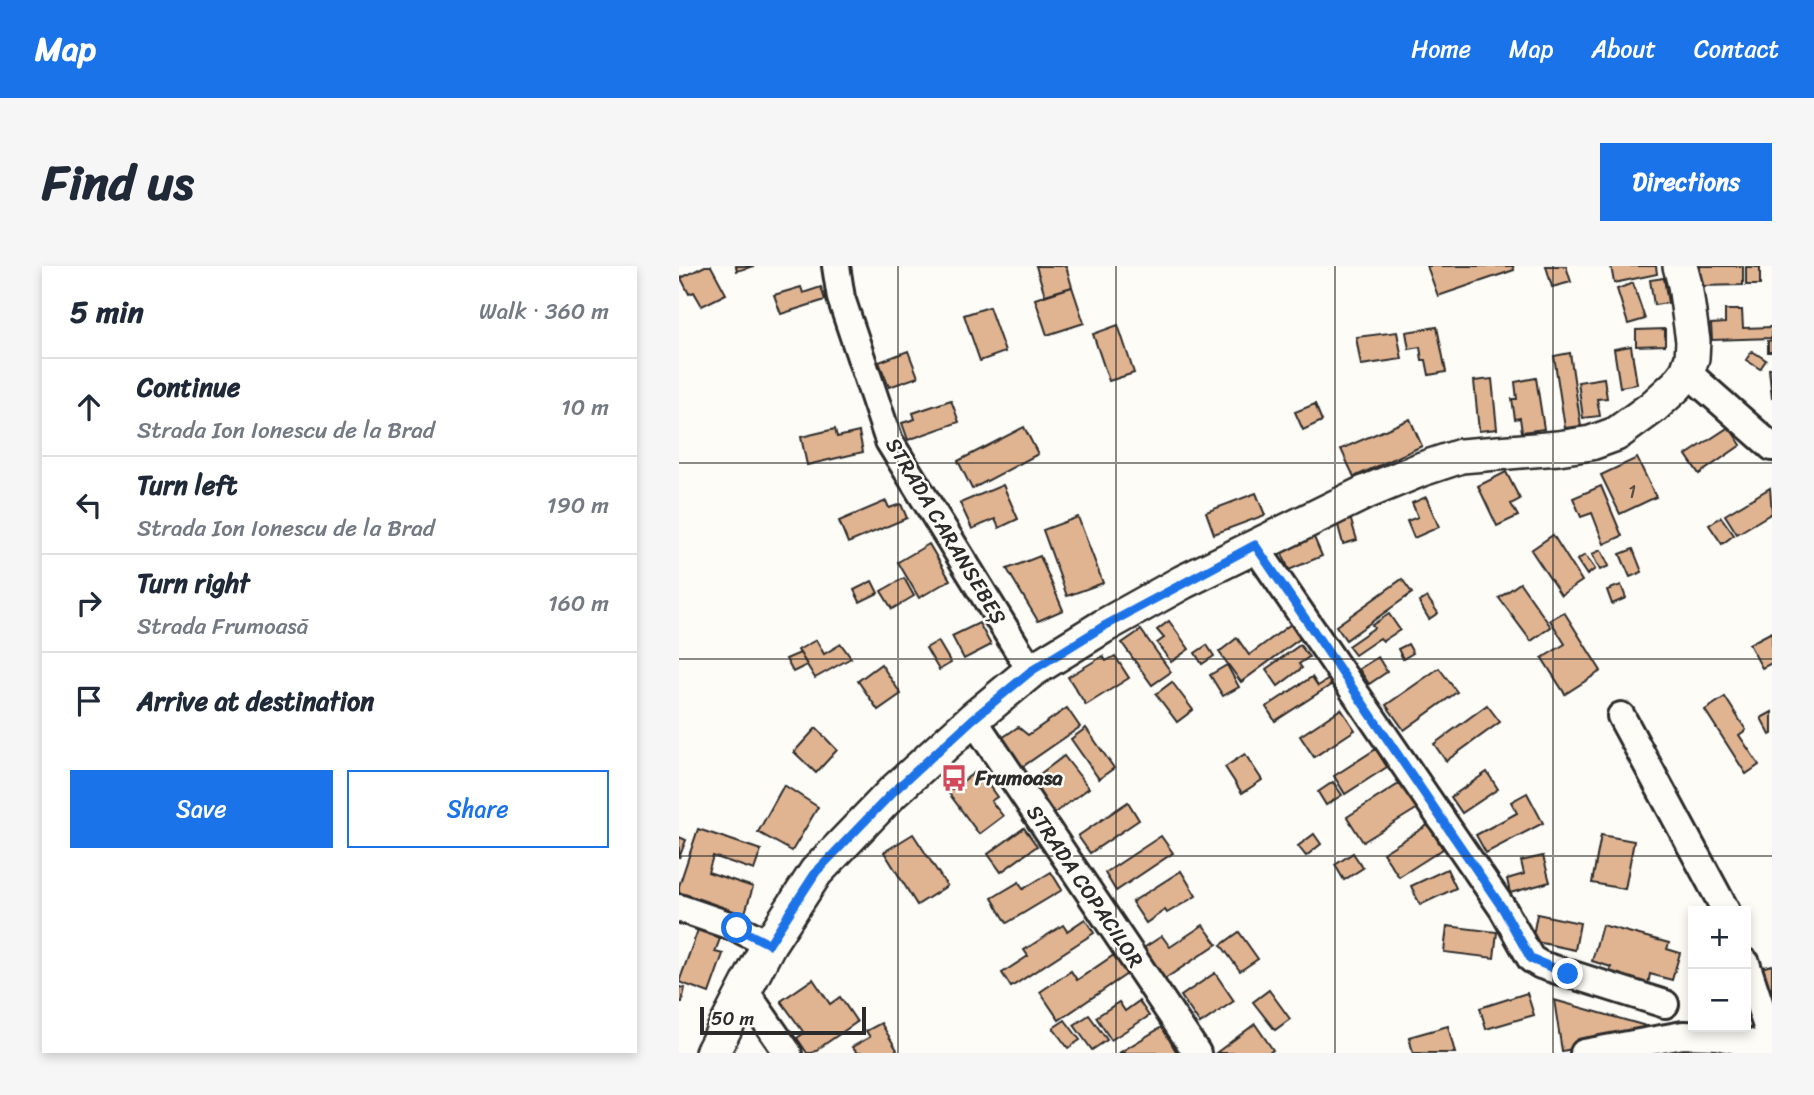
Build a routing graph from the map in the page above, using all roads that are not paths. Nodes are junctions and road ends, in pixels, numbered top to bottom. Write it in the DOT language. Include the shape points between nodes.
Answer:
graph roads {
  1 [pos="836,266"];
  2 [pos="1680,266"];
  3 [pos="1687,372"];
  4 [pos="1769,439"];
  5 [pos="1255,545"];
  6 [pos="1031,671"];
  7 [pos="1621,716"];
  8 [pos="973,719"];
  9 [pos="1723,906"];
  10 [pos="679,908"];
  11 [pos="769,944"];
  12 [pos="1748,969"];
  13 [pos="745,990"];
  14 [pos="1665,1004"];
  15 [pos="1772,1042"];
  16 [pos="1772,1048"];
  17 [pos="712,1053"];
  18 [pos="788,1053"];
  19 [pos="1197,1053"];
  20 [pos="1584,1053"];
  1 -- 6 [label="street, STRADA CARANSEBEȘ" via="841,298 889,441"];
  2 -- 3 [label="street" via="1693,341"];
  3 -- 4 [label="street"];
  3 -- 5 [label="street" via="1661,400 1616,434 1591,443 1461,456 1364,493"];
  5 -- 6 [label="street"];
  5 -- 14 [label="street" via="1503,909 1531,959"];
  6 -- 8 [label="street"];
  7 -- 9 [label="street"];
  8 -- 11 [label="street" via="892,793 816,872"];
  8 -- 19 [label="street, STRADA COPACILOR"];
  10 -- 11 [label="street"];
  11 -- 13 [label="street"];
  12 -- 15 [label="street"];
  13 -- 17 [label="street"];
  13 -- 18 [label="street"];
  16 -- 20 [label="street" via="1718,1036 1683,1035"];
}
